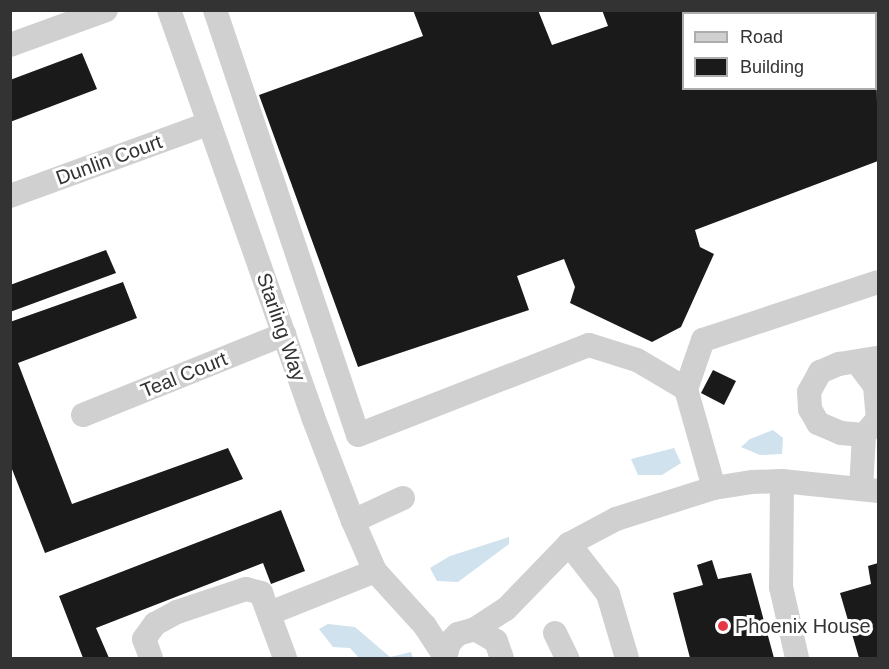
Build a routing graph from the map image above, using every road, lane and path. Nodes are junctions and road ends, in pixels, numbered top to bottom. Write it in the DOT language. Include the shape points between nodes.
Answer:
graph roads {
  1 [pos="106,10"];
  2 [pos="170,10"];
  3 [pos="215,10"];
  4 [pos="61,18"];
  5 [pos="10,45"];
  6 [pos="208,124"];
  7 [pos="10,196"];
  8 [pos="879,282"];
  9 [pos="284,334"];
  10 [pos="868,360"];
  11 [pos="686,389"];
  12 [pos="83,415"];
  13 [pos="874,424"];
  14 [pos="782,480"];
  15 [pos="714,488"];
  16 [pos="870,490"];
  17 [pos="403,498"];
  18 [pos="353,521"];
  19 [pos="569,544"];
  20 [pos="375,570"];
  21 [pos="270,613"];
  22 [pos="425,626"];
  23 [pos="555,633"];
  24 [pos="489,646"];
  25 [pos="151,658"];
  26 [pos="285,658"];
  27 [pos="445,658"];
  28 [pos="567,658"];
  29 [pos="627,658"];
  30 [pos="797,658"];
  1 -- 4 [label="street"];
  2 -- 6 [label="street, Starling Way"];
  3 -- 11 [label="street" via="358,435 589,345 637,360"];
  4 -- 5 [label="street"];
  6 -- 7 [label="street, Dunlin Court"];
  6 -- 9 [label="street, Starling Way"];
  8 -- 11 [label="street" via="703,340"];
  9 -- 12 [label="street, Teal Court"];
  9 -- 18 [label="street, Starling Way"];
  10 -- 13 [label="street" via="875,386"];
  10 -- 13 [label="street" via="839,364 820,372 809,392 810,409 826,429"];
  11 -- 15 [label="street"];
  13 -- 16 [label="street"];
  14 -- 15 [label="street"];
  14 -- 16 [label="street"];
  14 -- 30 [label="street" via="781,587"];
  15 -- 19 [label="street" via="616,519"];
  17 -- 18 [label="street"];
  18 -- 20 [label="street, Starling Way"];
  19 -- 24 [label="street" via="506,609"];
  19 -- 29 [label="street" via="608,594"];
  20 -- 21 [label="street"];
  20 -- 22 [label="street, Starling Way"];
  21 -- 25 [label="street" via="261,593 246,589 177,612 155,624 144,639"];
  21 -- 26 [label="street"];
  22 -- 24 [label="street"];
  22 -- 27 [label="street, Starling Way"];
  23 -- 28 [label="street"];
  24 -- 27 [label="street" via="448,644"];
}
